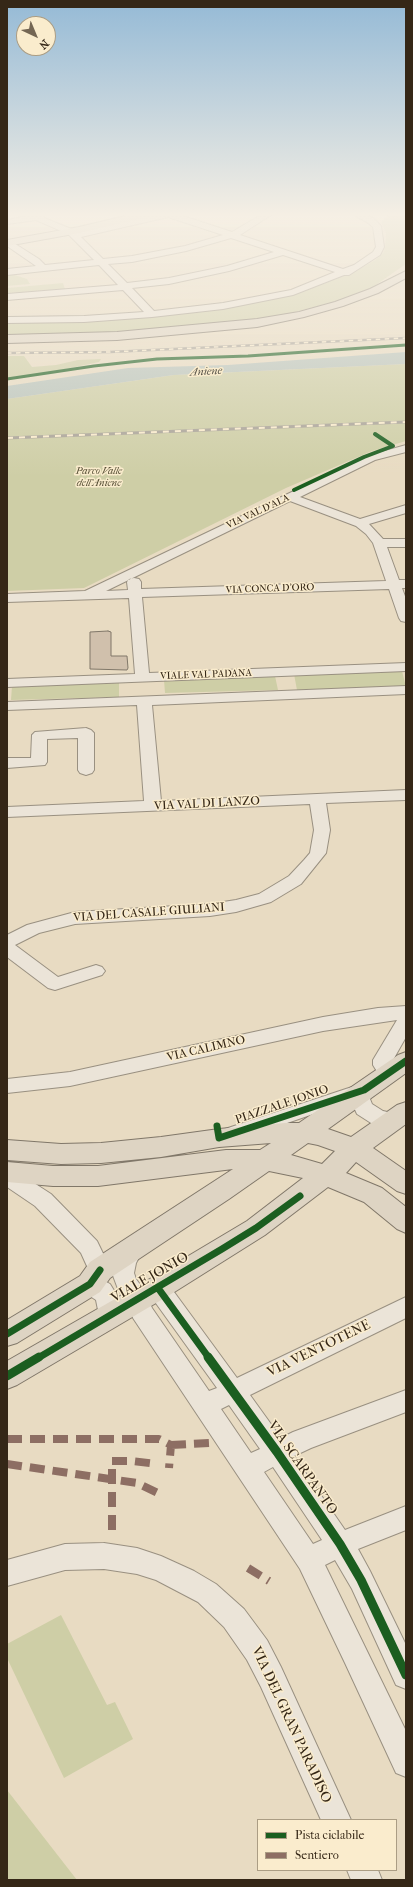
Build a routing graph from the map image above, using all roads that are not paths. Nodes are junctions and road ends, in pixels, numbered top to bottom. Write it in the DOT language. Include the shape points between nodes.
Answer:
graph roads {
  1 [pos="139,301"];
  2 [pos="252,301"];
  3 [pos="347,301"];
  4 [pos="360,301"];
  5 [pos="152,314"];
  6 [pos="7,320"];
  7 [pos="7,339"];
  8 [pos="7,342"];
  9 [pos="406,448"];
  10 [pos="295,494"];
  11 [pos="406,510"];
  12 [pos="365,522"];
  13 [pos="379,543"];
  14 [pos="406,543"];
  15 [pos="135,571"];
  16 [pos="400,584"];
  17 [pos="134,594"];
  18 [pos="86,595"];
  19 [pos="7,598"];
  20 [pos="406,618"];
  21 [pos="406,667"];
  22 [pos="143,677"];
  23 [pos="7,683"];
  24 [pos="406,690"];
  25 [pos="144,700"];
  26 [pos="7,706"];
  27 [pos="7,763"];
  28 [pos="86,770"];
  29 [pos="406,795"];
  30 [pos="318,799"];
  31 [pos="153,807"];
  32 [pos="7,812"];
  33 [pos="7,942"];
  34 [pos="7,948"];
  35 [pos="96,971"];
  36 [pos="406,1013"];
  37 [pos="406,1022"];
  38 [pos="397,1067"];
  39 [pos="7,1086"];
  40 [pos="364,1090"];
  41 [pos="400,1116"];
  42 [pos="303,1133"];
  43 [pos="219,1138"];
  44 [pos="354,1148"];
  45 [pos="9,1157"];
  46 [pos="264,1160"];
  47 [pos="326,1175"];
  48 [pos="7,1176"];
  49 [pos="406,1184"];
  50 [pos="406,1222"];
  51 [pos="132,1250"];
  52 [pos="95,1277"];
  53 [pos="148,1294"];
  54 [pos="406,1307"];
  55 [pos="110,1315"];
  56 [pos="7,1334"];
  57 [pos="7,1376"];
  58 [pos="233,1390"];
  59 [pos="406,1401"];
  60 [pos="205,1405"];
  61 [pos="277,1452"];
  62 [pos="247,1468"];
  63 [pos="406,1518"];
  64 [pos="340,1544"];
  65 [pos="309,1560"];
  66 [pos="7,1573"];
  67 [pos="406,1675"];
  68 [pos="406,1763"];
  69 [pos="336,1819"];
  70 [pos="362,1871"];
  71 [pos="367,1880"];
  1 -- 5 [label="street"];
  2 -- 5 [label="street"];
  3 -- 7 [label="main road" via="256,323 195,330 117,336"];
  4 -- 8 [label="main road" via="301,318 198,333"];
  5 -- 6 [label="street" via="80,319"];
  9 -- 10 [label="street, VIA VAL D'ALA" via="371,458"];
  10 -- 12 [label="street"];
  10 -- 15 [label="street, VIA VAL D'ALA"];
  11 -- 12 [label="street"];
  12 -- 13 [label="street"];
  13 -- 14 [label="street"];
  13 -- 16 [label="street"];
  15 -- 17 [label="street"];
  15 -- 18 [label="street, VIA VAL D'ALA"];
  16 -- 17 [label="street, VIA CONCA D'ORO"];
  16 -- 20 [label="street"];
  17 -- 18 [label="street, VIA CONCA D'ORO"];
  17 -- 22 [label="street"];
  18 -- 19 [label="street"];
  21 -- 22 [label="street, VIALE VAL PADANA"];
  22 -- 23 [label="street, VIALE VAL PADANA"];
  22 -- 25 [label="street"];
  22 -- 25 [label="street"];
  24 -- 25 [label="street, VIALE VAL PADANA"];
  25 -- 26 [label="street, VIALE VAL PADANA"];
  25 -- 31 [label="street"];
  27 -- 28 [label="street" via="40,762 40,735 86,733"];
  29 -- 30 [label="street, VIA VAL DI LANZO"];
  30 -- 31 [label="street, VIA VAL DI LANZO"];
  30 -- 33 [label="street, VIA DEL CASALE GIULIANI" via="322,830 318,853 295,880 265,898 210,910 75,918 37,928"];
  31 -- 32 [label="street, VIA VAL DI LANZO"];
  34 -- 35 [label="street" via="55,984"];
  36 -- 39 [label="street, VIA CALIMNO" via="378,1014 317,1025 70,1079"];
  37 -- 38 [label="street" via="383,1060 383,1066"];
  38 -- 40 [label="main road"];
  40 -- 41 [label="street" via="360,1099 364,1109 378,1118"];
  40 -- 42 [label="main road"];
  40 -- 43 [label="street, PIAZZALE JONIO"];
  41 -- 44 [label="main road"];
  42 -- 43 [label="main road, PIAZZALE JONIO" via="286,1132"];
  42 -- 44 [label="main road, PIAZZALE JONIO" via="321,1136"];
  42 -- 46 [label="main road"];
  43 -- 45 [label="main road, PIAZZALE JONIO" via="108,1152"];
  44 -- 47 [label="main road"];
  44 -- 49 [label="main road, PIAZZALE JONIO"];
  45 -- 46 [label="main road, PIAZZALE JONIO" via="53,1176 98,1176 226,1160"];
  46 -- 47 [label="main road, PIAZZALE JONIO" via="306,1168"];
  46 -- 51 [label="main road"];
  47 -- 50 [label="main road, PIAZZALE JONIO" via="369,1192"];
  47 -- 53 [label="main road, VIALE JONIO" via="256,1228"];
  48 -- 52 [label="street" via="42,1200 90,1247"];
  51 -- 52 [label="main road"];
  51 -- 53 [label="street" via="125,1261 123,1273 126,1282"];
  52 -- 55 [label="street" via="107,1297"];
  52 -- 56 [label="main road"];
  53 -- 55 [label="main road, VIALE JONIO"];
  53 -- 58 [label="street, VIA SCARPANTO"];
  53 -- 60 [label="street" via="143,1314"];
  54 -- 58 [label="street, VIA VENTOTENE"];
  55 -- 57 [label="main road, VIALE JONIO"];
  58 -- 60 [label="street, VIA VENTOTENE"];
  58 -- 61 [label="street, VIA SCARPANTO"];
  59 -- 61 [label="street" via="316,1434"];
  60 -- 62 [label="street"];
  61 -- 62 [label="street, VIA SCARPANTO"];
  61 -- 64 [label="street, VIA SCARPANTO"];
  62 -- 65 [label="street"];
  63 -- 64 [label="street"];
  64 -- 65 [label="street"];
  64 -- 67 [label="street, VIA SCARPANTO" via="361,1580"];
  65 -- 68 [label="street"];
  66 -- 69 [label="street, VIA DEL GRAN PARADISO" via="65,1557 104,1556 161,1568 206,1593 234,1618 257,1650"];
  70 -- 71 [label="street"];
}
